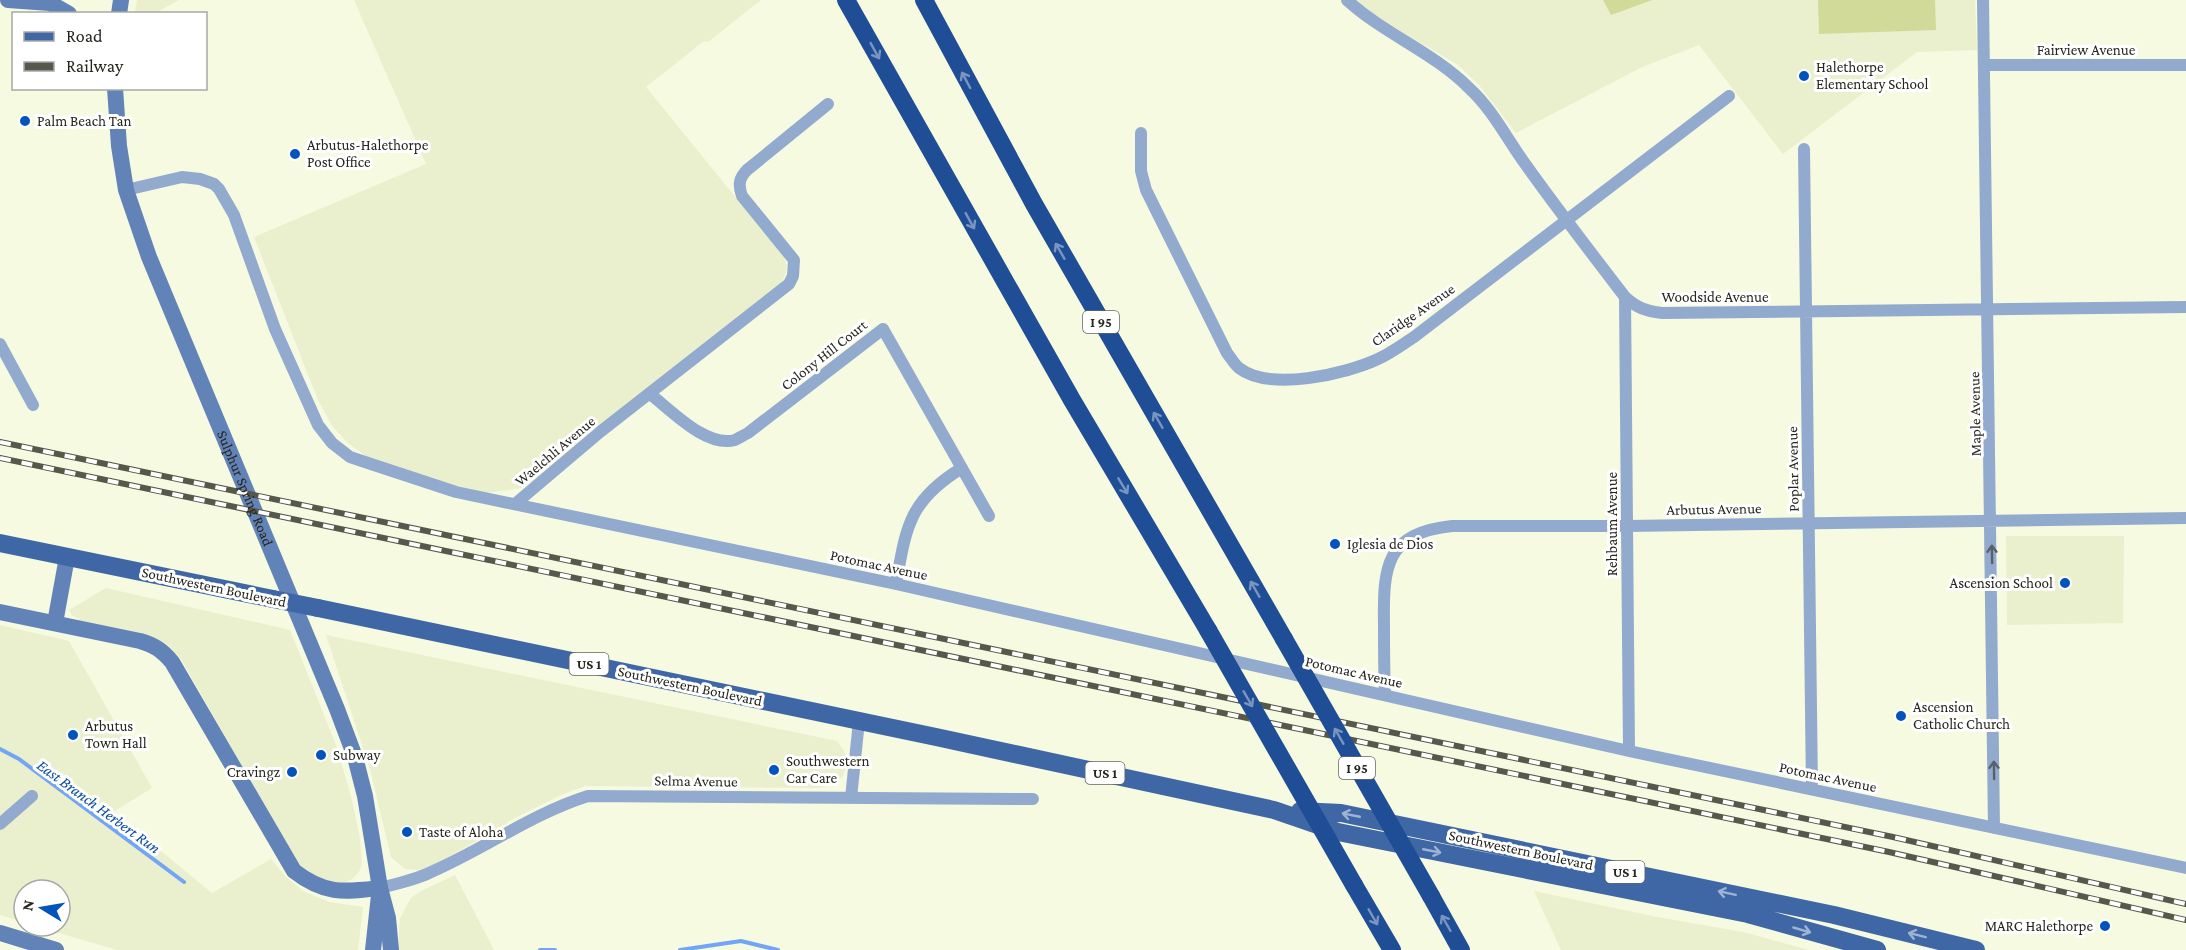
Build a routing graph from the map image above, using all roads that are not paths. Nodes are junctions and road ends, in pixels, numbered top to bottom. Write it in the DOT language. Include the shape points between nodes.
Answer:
graph roads {
  1 [pos="8,0"];
  2 [pos="846,0"];
  3 [pos="924,0"];
  4 [pos="1347,0"];
  5 [pos="1983,0"];
  6 [pos="66,12"];
  7 [pos="1985,65"];
  8 [pos="2186,65"];
  9 [pos="114,92"];
  10 [pos="1729,96"];
  11 [pos="828,104"];
  12 [pos="1141,133"];
  13 [pos="1804,149"];
  14 [pos="126,190"];
  15 [pos="1566,219"];
  16 [pos="1625,297"];
  17 [pos="2186,307"];
  18 [pos="1988,311"];
  19 [pos="1806,312"];
  20 [pos="0,344"];
  21 [pos="650,394"];
  22 [pos="33,405"];
  23 [pos="962,468"];
  24 [pos="515,504"];
  25 [pos="989,516"];
  26 [pos="2186,518"];
  27 [pos="1991,521"];
  28 [pos="1809,523"];
  29 [pos="1627,525"];
  30 [pos="0,543"];
  31 [pos="67,556"];
  32 [pos="896,584"];
  33 [pos="0,612"];
  34 [pos="55,623"];
  35 [pos="1385,694"];
  36 [pos="859,721"];
  37 [pos="1629,751"];
  38 [pos="1812,789"];
  39 [pos="32,796"];
  40 [pos="851,798"];
  41 [pos="1033,799"];
  42 [pos="1274,810"];
  43 [pos="0,824"];
  44 [pos="1994,828"];
  45 [pos="2186,868"];
  46 [pos="380,888"];
  47 [pos="0,933"];
  48 [pos="56,950"];
  49 [pos="373,950"];
  50 [pos="392,950"];
  51 [pos="1392,950"];
  52 [pos="1461,950"];
  53 [pos="1877,950"];
  54 [pos="1975,950"];
  1 -- 6 [label="main road" via="50,3"];
  2 -- 51 [label="highway, one-way, bridge" via="1072,400"];
  52 -- 3 [label="highway, I 95, one-way, bridge" via="1028,194"];
  4 -- 15 [label="street, Woodside Avenue" via="1453,72 1472,90"];
  5 -- 7 [label="street, Maple Avenue"];
  7 -- 8 [label="street, Fairview Avenue"];
  7 -- 18 [label="street, Maple Avenue"];
  9 -- 14 [label="main road, Sulphur Spring Road"];
  10 -- 15 [label="street, Claridge Avenue"];
  11 -- 21 [label="street, Waelchli Avenue" via="741,175 739,182 742,196 794,260 789,284"];
  12 -- 15 [label="street, Claridge Avenue" via="1141,171 1153,208 1227,353 1238,367 1265,379 1280,381 1340,372 1381,358 1414,337"];
  13 -- 19 [label="street, Poplar Avenue"];
  14 -- 24 [label="street, Waelchli Avenue" via="182,177 200,179 219,189 234,215 275,329 308,404 332,443 350,457 371,465 456,492"];
  14 -- 46 [label="main road, Sulphur Spring Road" via="149,257 355,757"];
  15 -- 16 [label="street, Woodside Avenue"];
  16 -- 19 [label="street, Woodside Avenue" via="1635,306 1662,313"];
  16 -- 29 [label="street, Rehbaum Avenue"];
  17 -- 18 [label="street, Woodside Avenue"];
  18 -- 19 [label="street, Woodside Avenue"];
  18 -- 27 [label="street, Maple Avenue"];
  19 -- 28 [label="street, Poplar Avenue"];
  20 -- 22 [label="street"];
  21 -- 23 [label="street, Colony Hill Court" via="701,434 735,440 883,329"];
  21 -- 24 [label="street, Waelchli Avenue"];
  23 -- 25 [label="street, Colony Hill Court"];
  23 -- 32 [label="street" via="942,480 915,511 903,543"];
  24 -- 32 [label="street, Potomac Avenue"];
  26 -- 27 [label="street, Arbutus Avenue"];
  27 -- 28 [label="street, Arbutus Avenue"];
  44 -- 27 [label="street, Maple Avenue, one-way"];
  28 -- 29 [label="street, Arbutus Avenue"];
  28 -- 38 [label="street, Poplar Avenue"];
  29 -- 35 [label="street, Arbutus Avenue" via="1452,526 1432,528 1403,543 1384,579"];
  29 -- 37 [label="street, Rehbaum Avenue"];
  30 -- 31 [label="main road, Southwestern Boulevard / US 1"];
  31 -- 34 [label="main road"];
  31 -- 36 [label="main road, Southwestern Boulevard / US 1, bridge"];
  32 -- 35 [label="street, Potomac Avenue"];
  33 -- 34 [label="main road"];
  34 -- 46 [label="main road" via="140,641 164,653 294,871 323,889 345,892"];
  35 -- 37 [label="street, Potomac Avenue"];
  36 -- 40 [label="street"];
  36 -- 42 [label="main road, Southwestern Boulevard / US 1"];
  37 -- 38 [label="street, Potomac Avenue"];
  38 -- 44 [label="street, Potomac Avenue"];
  39 -- 43 [label="street"];
  40 -- 41 [label="street, Selma Avenue"];
  40 -- 46 [label="street, Selma Avenue" via="588,796 547,812 428,874"];
  42 -- 53 [label="main road, Southwestern Boulevard / US 1, one-way" via="1338,832 1748,914"];
  54 -- 42 [label="main road, Southwestern Boulevard / US 1, one-way" via="1834,915 1341,813"];
  44 -- 45 [label="street, Potomac Avenue"];
  46 -- 49 [label="main road, Sulphur Spring Road"];
  46 -- 50 [label="main road, Sulphur Spring Road"];
  47 -- 48 [label="main road"];
}
